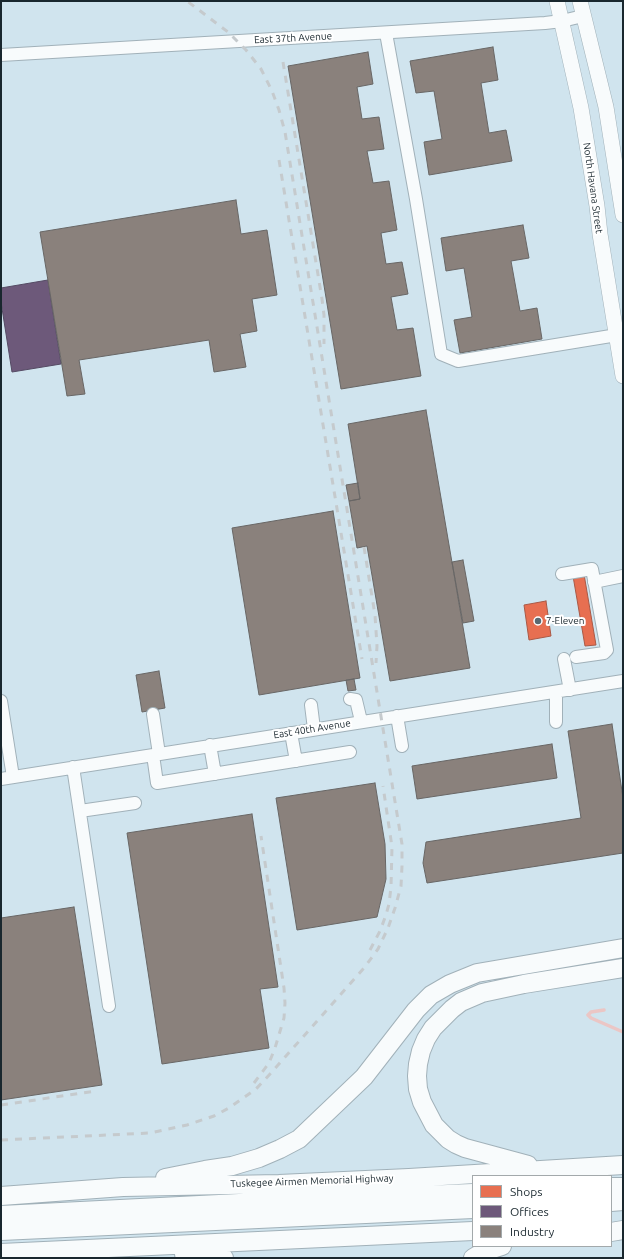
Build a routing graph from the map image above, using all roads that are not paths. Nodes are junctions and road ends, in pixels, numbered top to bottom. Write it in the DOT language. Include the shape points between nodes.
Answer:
graph roads {
  1 [pos="557,1"];
  2 [pos="580,1"];
  3 [pos="583,16"];
  4 [pos="562,21"];
  5 [pos="386,33"];
  6 [pos="1,55"];
  7 [pos="623,215"];
  8 [pos="617,335"];
  9 [pos="623,376"];
  10 [pos="562,574"];
  11 [pos="623,576"];
  12 [pos="594,582"];
  13 [pos="623,681"];
  14 [pos="570,690"];
  15 [pos="556,692"];
  16 [pos="350,699"];
  17 [pos="1,701"];
  18 [pos="311,705"];
  19 [pos="153,714"];
  20 [pos="396,716"];
  21 [pos="361,721"];
  22 [pos="556,722"];
  23 [pos="314,729"];
  24 [pos="291,733"];
  25 [pos="210,746"];
  26 [pos="402,746"];
  27 [pos="350,752"];
  28 [pos="156,754"];
  29 [pos="296,761"];
  30 [pos="74,767"];
  31 [pos="215,774"];
  32 [pos="7,778"];
  33 [pos="135,803"];
  34 [pos="80,811"];
  35 [pos="623,948"];
  36 [pos="623,968"];
  37 [pos="109,1006"];
  38 [pos="623,1165"];
  39 [pos="542,1169"];
  40 [pos="623,1186"];
  41 [pos="123,1187"];
  42 [pos="612,1187"];
  43 [pos="472,1193"];
  44 [pos="1,1196"];
  45 [pos="612,1202"];
  46 [pos="623,1202"];
  47 [pos="472,1209"];
  48 [pos="1,1215"];
  49 [pos="623,1223"];
  50 [pos="612,1224"];
  51 [pos="623,1230"];
  52 [pos="1,1231"];
  53 [pos="472,1232"];
  54 [pos="612,1232"];
  55 [pos="498,1247"];
  56 [pos="19,1252"];
  57 [pos="1,1253"];
  58 [pos="224,1258"];
  59 [pos="473,1258"];
  1 -- 4 [label="main road, North Havana Street"];
  2 -- 3 [label="main road"];
  3 -- 4 [label="street, East 37th Avenue"];
  3 -- 7 [label="main road" via="606,107"];
  4 -- 5 [label="street, East 37th Avenue"];
  4 -- 8 [label="main road, North Havana Street" via="581,108"];
  5 -- 6 [label="street, East 37th Avenue"];
  5 -- 8 [label="street" via="441,354 458,361"];
  8 -- 9 [label="main road, North Havana Street"];
  10 -- 12 [label="street" via="591,569"];
  11 -- 12 [label="street"];
  12 -- 14 [label="street" via="607,650 604,653 570,658"];
  13 -- 14 [label="street, East 40th Avenue"];
  14 -- 15 [label="street, East 40th Avenue"];
  15 -- 20 [label="street, East 40th Avenue"];
  15 -- 22 [label="street"];
  16 -- 21 [label="street" via="356,700"];
  17 -- 32 [label="street"];
  18 -- 23 [label="street"];
  19 -- 28 [label="street"];
  20 -- 21 [label="street, East 40th Avenue"];
  20 -- 26 [label="street"];
  21 -- 23 [label="street, East 40th Avenue"];
  23 -- 24 [label="street, East 40th Avenue"];
  24 -- 25 [label="street, East 40th Avenue"];
  24 -- 29 [label="street"];
  25 -- 28 [label="street, East 40th Avenue"];
  25 -- 31 [label="street"];
  27 -- 29 [label="street"];
  28 -- 30 [label="street, East 40th Avenue"];
  28 -- 31 [label="street" via="157,783"];
  29 -- 31 [label="street"];
  30 -- 32 [label="street, East 40th Avenue"];
  30 -- 34 [label="street"];
  33 -- 34 [label="street"];
  34 -- 37 [label="street"];
  35 -- 41 [label="highway" via="491,970 464,977 432,995 416,1010 364,1077 299,1139 259,1158 232,1166"];
  36 -- 39 [label="highway" via="508,986 472,997 442,1017 426,1039 421,1051 417,1076 418,1089 434,1125 456,1144 465,1148"];
  38 -- 39 [label="highway, Tuskegee Airmen Memorial Highway"];
  39 -- 41 [label="highway, Tuskegee Airmen Memorial Highway" via="409,1178"];
  40 -- 42 [label="highway"];
  41 -- 44 [label="highway, Tuskegee Airmen Memorial Highway"];
  43 -- 48 [label="highway"];
  45 -- 46 [label="highway"];
  47 -- 52 [label="highway"];
  49 -- 50 [label="highway"];
  51 -- 54 [label="highway"];
  53 -- 56 [label="highway"];
  55 -- 59 [label="highway"];
  56 -- 57 [label="highway"];
  56 -- 58 [label="highway" via="145,1252"];
}
